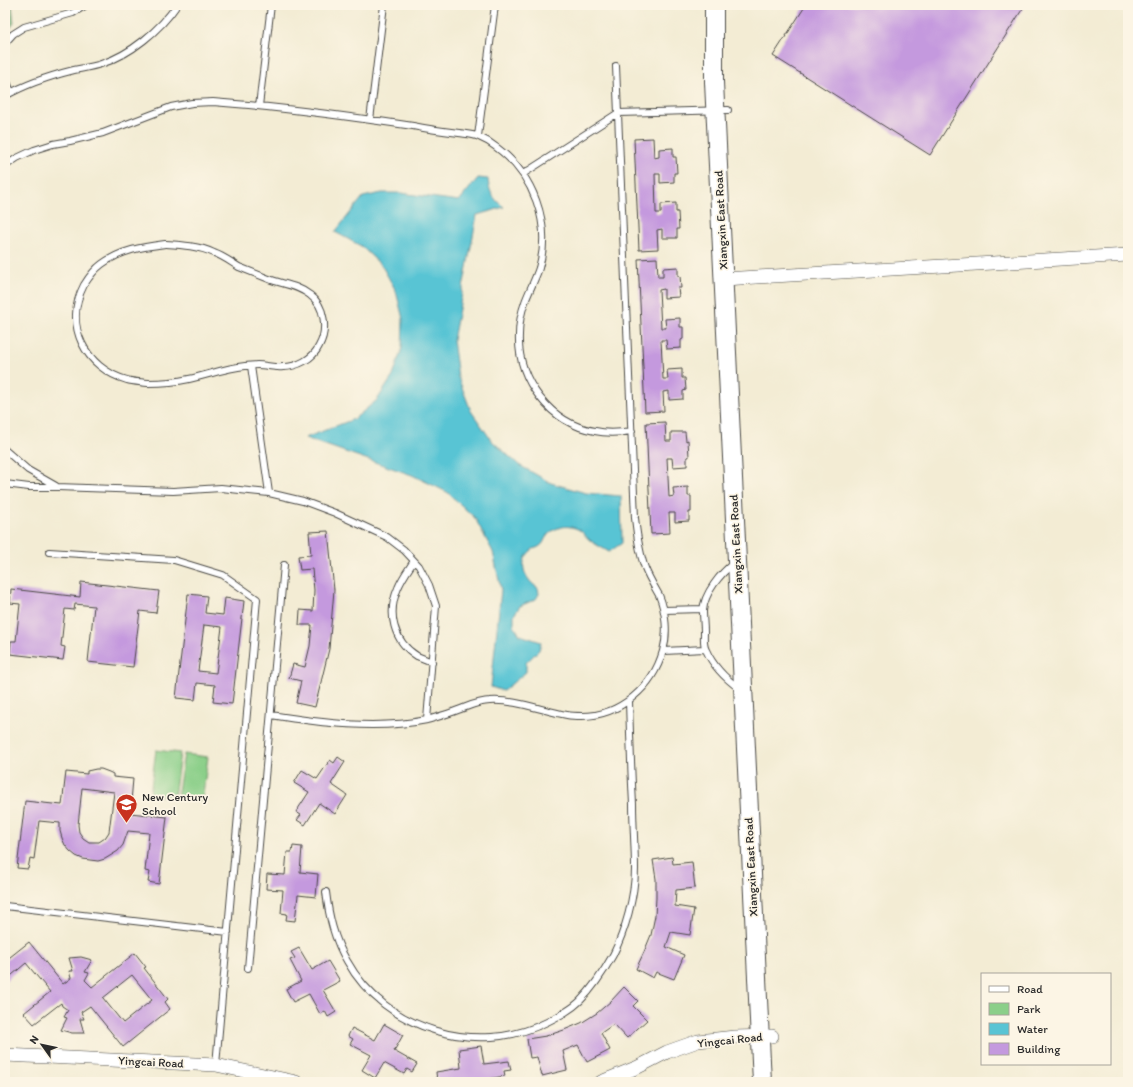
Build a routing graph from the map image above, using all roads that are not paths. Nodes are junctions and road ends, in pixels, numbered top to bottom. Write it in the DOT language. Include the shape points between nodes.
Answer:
graph roads {
  1 [pos="86,5"];
  2 [pos="177,5"];
  3 [pos="271,5"];
  4 [pos="384,5"];
  5 [pos="495,5"];
  6 [pos="714,5"];
  7 [pos="726,5"];
  8 [pos="5,43"];
  9 [pos="616,66"];
  10 [pos="5,77"];
  11 [pos="12,92"];
  12 [pos="5,96"];
  13 [pos="260,106"];
  14 [pos="722,110"];
  15 [pos="618,113"];
  16 [pos="370,120"];
  17 [pos="478,136"];
  18 [pos="5,166"];
  19 [pos="523,174"];
  20 [pos="1128,255"];
  21 [pos="730,279"];
  22 [pos="251,366"];
  23 [pos="632,431"];
  24 [pos="5,450"];
  25 [pos="5,484"];
  26 [pos="57,487"];
  27 [pos="269,493"];
  28 [pos="49,552"];
  29 [pos="737,560"];
  30 [pos="414,561"];
  31 [pos="284,565"];
  32 [pos="703,609"];
  33 [pos="664,610"];
  34 [pos="705,648"];
  35 [pos="664,651"];
  36 [pos="432,662"];
  37 [pos="743,691"];
  38 [pos="628,701"];
  39 [pos="271,715"];
  40 [pos="427,720"];
  41 [pos="326,892"];
  42 [pos="5,906"];
  43 [pos="228,932"];
  44 [pos="248,968"];
  45 [pos="766,1036"];
  46 [pos="5,1055"];
  47 [pos="216,1066"];
  48 [pos="296,1082"];
  49 [pos="601,1082"];
  50 [pos="762,1082"];
  51 [pos="774,1082"];
  1 -- 8 [label="lane" via="73,13 24,27"];
  2 -- 11 [label="lane" via="157,28 121,55 101,64 42,79"];
  3 -- 13 [label="lane"];
  4 -- 16 [label="lane"];
  5 -- 17 [label="lane"];
  6 -- 14 [label="street, Xiangxin East Road" via="714,82"];
  7 -- 14 [label="street, Xiangxin East Road" via="727,81"];
  9 -- 15 [label="lane"];
  10 -- 11 [label="lane"];
  11 -- 12 [label="lane"];
  13 -- 16 [label="lane"];
  13 -- 18 [label="lane" via="213,102 171,107 103,133 34,150"];
  14 -- 15 [label="lane"];
  14 -- 21 [label="street, Xiangxin East Road"];
  15 -- 19 [label="lane"];
  15 -- 23 [label="lane"];
  16 -- 17 [label="lane"];
  17 -- 19 [label="lane" via="510,158"];
  19 -- 23 [label="lane" via="533,191 543,229 539,268 524,302 520,319 518,336 525,372 533,389 545,404 576,426 613,433"];
  20 -- 21 [label="street"];
  21 -- 29 [label="street, Xiangxin East Road"];
  21 -- 45 [label="street, Xiangxin East Road"];
  22 -- 22 [label="lane" via="284,368 298,365 310,358 319,347 324,334 320,306 311,295 241,267 214,252 190,246 165,244 140,247 116,255 101,264 88,278 80,294 75,311 76,327 81,342 89,356 113,376 128,381 159,383 190,379 231,367"];
  22 -- 27 [label="lane"];
  23 -- 33 [label="lane" via="637,535 645,567"];
  24 -- 26 [label="lane" via="28,470"];
  25 -- 26 [label="lane"];
  26 -- 27 [label="lane" via="173,491 221,488"];
  27 -- 30 [label="lane" via="303,501 387,537"];
  28 -- 43 [label="lane" via="174,560 223,575 257,599"];
  29 -- 32 [label="lane" via="716,582"];
  29 -- 37 [label="street, Xiangxin East Road"];
  30 -- 36 [label="lane" via="430,585 436,606"];
  30 -- 36 [label="lane" via="397,588 393,620 397,634 406,647"];
  31 -- 39 [label="lane"];
  32 -- 33 [label="lane"];
  32 -- 34 [label="lane"];
  33 -- 35 [label="lane"];
  34 -- 35 [label="lane"];
  34 -- 37 [label="lane" via="717,668"];
  35 -- 38 [label="lane" via="644,688"];
  36 -- 40 [label="lane"];
  37 -- 45 [label="street, Xiangxin East Road"];
  38 -- 40 [label="lane" via="610,711 590,716 569,716 506,701 490,700"];
  38 -- 41 [label="lane" via="635,871 632,900 622,934 598,979 580,1001 560,1016 538,1027 490,1038 442,1033 419,1026 378,1000 347,962 336,940"];
  39 -- 40 [label="lane" via="354,724 397,724"];
  39 -- 44 [label="lane"];
  42 -- 43 [label="lane"];
  43 -- 47 [label="lane"];
  45 -- 49 [label="street, Yingcai Road" via="698,1042 667,1052"];
  45 -- 50 [label="street, Xiangxin East Road"];
  45 -- 51 [label="street, Xiangxin East Road"];
  46 -- 47 [label="street, Yingcai Road"];
  47 -- 48 [label="street, Yingcai Road"];
}
